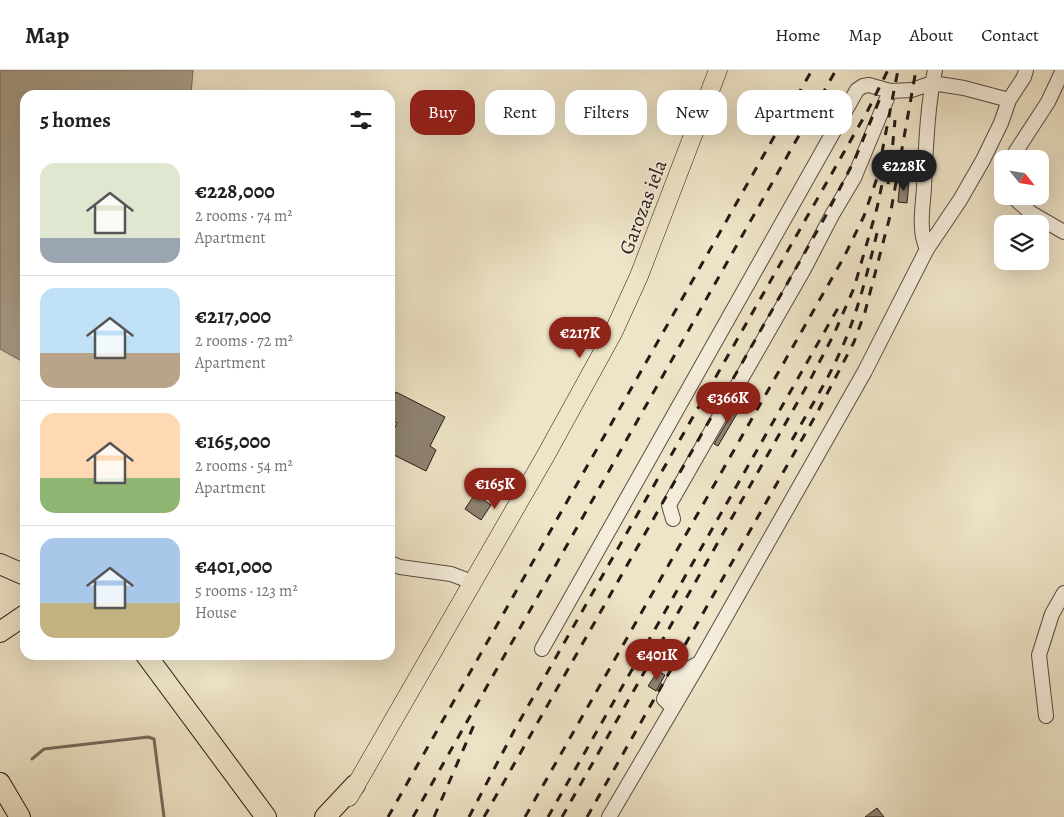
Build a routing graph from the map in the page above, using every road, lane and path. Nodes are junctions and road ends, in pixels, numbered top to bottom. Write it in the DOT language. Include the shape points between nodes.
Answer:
graph roads {
  1 [pos="718,70"];
  2 [pos="1026,70"];
  3 [pos="1063,70"];
  4 [pos="934,76"];
  5 [pos="890,91"];
  6 [pos="1009,100"];
  7 [pos="1017,150"];
  8 [pos="1022,205"];
  9 [pos="1064,232"];
  10 [pos="927,248"];
  11 [pos="673,519"];
  12 [pos="0,564"];
  13 [pos="395,565"];
  14 [pos="20,573"];
  15 [pos="472,582"];
  16 [pos="1064,593"];
  17 [pos="20,618"];
  18 [pos="0,632"];
  19 [pos="542,649"];
  20 [pos="149,660"];
  21 [pos="1046,716"];
  22 [pos="0,783"];
  23 [pos="355,785"];
  24 [pos="267,814"];
  25 [pos="20,817"];
  26 [pos="325,817"];
  27 [pos="337,817"];
  28 [pos="609,817"];
  1 -- 15 [label="main road, Garozas iela" via="639,276 613,333"];
  2 -- 6 [label="street"];
  3 -- 7 [label="street" via="1048,102"];
  4 -- 5 [label="street" via="912,90"];
  4 -- 6 [label="street"];
  4 -- 10 [label="street" via="922,225"];
  5 -- 11 [label="street" via="854,178 669,505"];
  5 -- 19 [label="street" via="869,85 857,90"];
  6 -- 10 [label="street" via="983,160"];
  8 -- 9 [label="street"];
  10 -- 28 [label="street" via="865,371"];
  12 -- 14 [label="highway"];
  13 -- 15 [label="street" via="452,574"];
  15 -- 23 [label="main road, Garozas iela"];
  16 -- 21 [label="street" via="1052,614 1039,656"];
  17 -- 18 [label="highway"];
  20 -- 24 [label="highway"];
  22 -- 25 [label="highway"];
  23 -- 26 [label="highway"];
  23 -- 27 [label="main road, Garozas iela"];
}
